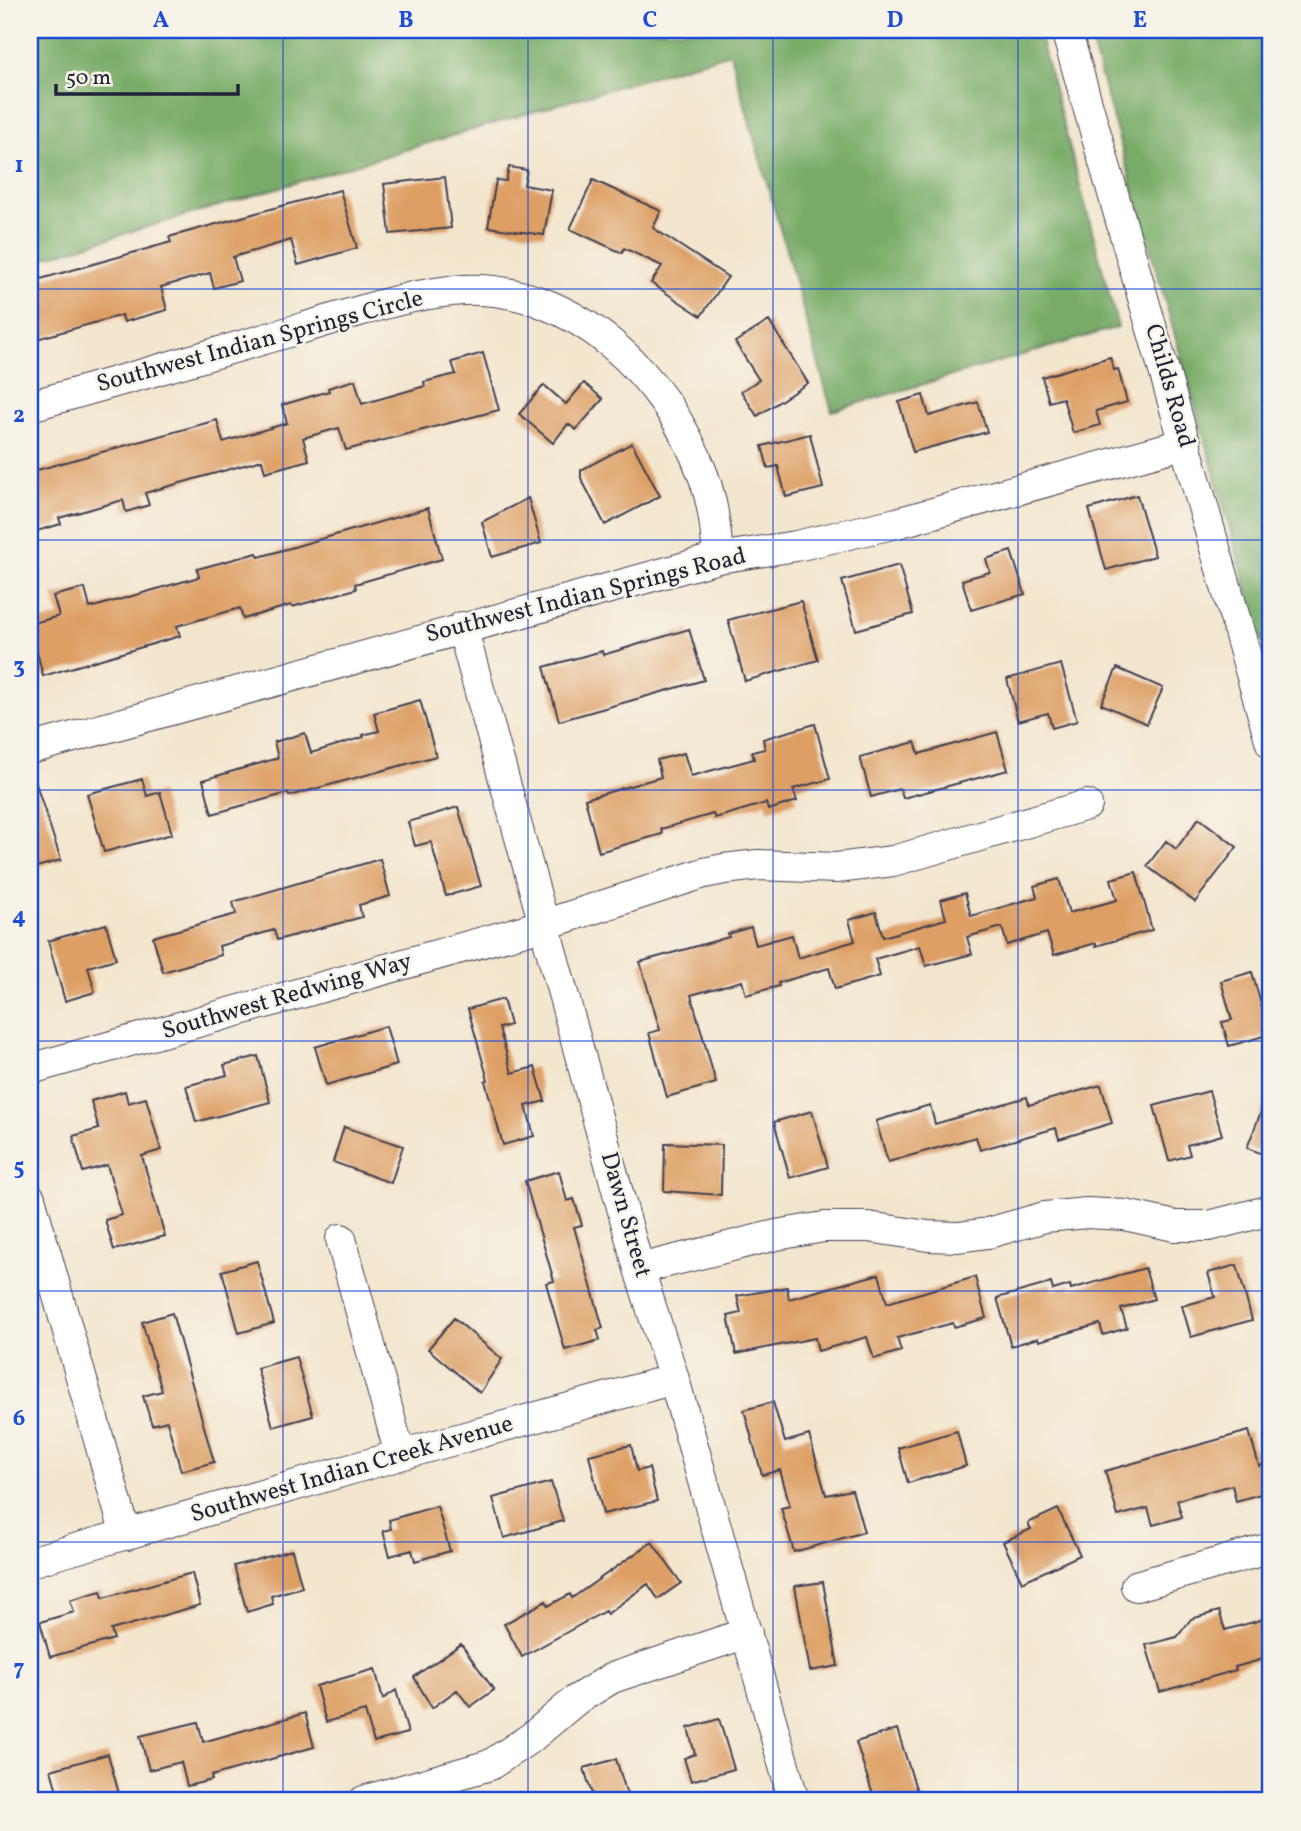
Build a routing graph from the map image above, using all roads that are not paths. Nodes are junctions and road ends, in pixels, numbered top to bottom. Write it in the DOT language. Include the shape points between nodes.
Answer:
graph roads {
  1 [pos="1066,30"];
  2 [pos="30,407"];
  3 [pos="1186,443"];
  4 [pos="718,558"];
  5 [pos="462,627"];
  6 [pos="1271,743"];
  7 [pos="30,749"];
  8 [pos="1087,805"];
  9 [pos="543,925"];
  10 [pos="30,1069"];
  11 [pos="30,1198"];
  12 [pos="1271,1210"];
  13 [pos="341,1239"];
  14 [pos="639,1269"];
  15 [pos="674,1379"];
  16 [pos="400,1455"];
  17 [pos="125,1535"];
  18 [pos="1271,1548"];
  19 [pos="30,1562"];
  20 [pos="1136,1586"];
  21 [pos="747,1633"];
  22 [pos="364,1801"];
  23 [pos="794,1801"];
  1 -- 3 [label="street, Childs Road"];
  2 -- 4 [label="street, Southwest Indian Springs Circle" via="386,304 464,290 509,294 581,322 619,349 650,382 681,428 704,476"];
  3 -- 4 [label="street, Southwest Indian Springs Road" via="897,523"];
  3 -- 6 [label="street, Childs Road"];
  4 -- 5 [label="street, Southwest Indian Springs Road"];
  5 -- 7 [label="street, Southwest Indian Springs Road"];
  5 -- 9 [label="street, Dawn Street"];
  8 -- 9 [label="street, Southwest Redwing Way" via="893,861 837,868 758,865 724,869"];
  9 -- 10 [label="street, Southwest Redwing Way"];
  9 -- 14 [label="street, Dawn Street"];
  11 -- 17 [label="street"];
  12 -- 14 [label="street" via="1209,1226 1175,1226 1125,1215 1087,1213 1045,1217 958,1237 824,1227"];
  13 -- 16 [label="street"];
  14 -- 15 [label="street, Dawn Street"];
  15 -- 16 [label="street, Southwest Indian Creek Avenue"];
  15 -- 21 [label="street, Dawn Street"];
  16 -- 17 [label="street, Southwest Indian Creek Avenue"];
  17 -- 19 [label="street, Southwest Indian Creek Avenue"];
  18 -- 20 [label="street"];
  21 -- 22 [label="street" via="612,1678 490,1765"];
  21 -- 23 [label="street, Dawn Street"];
}
